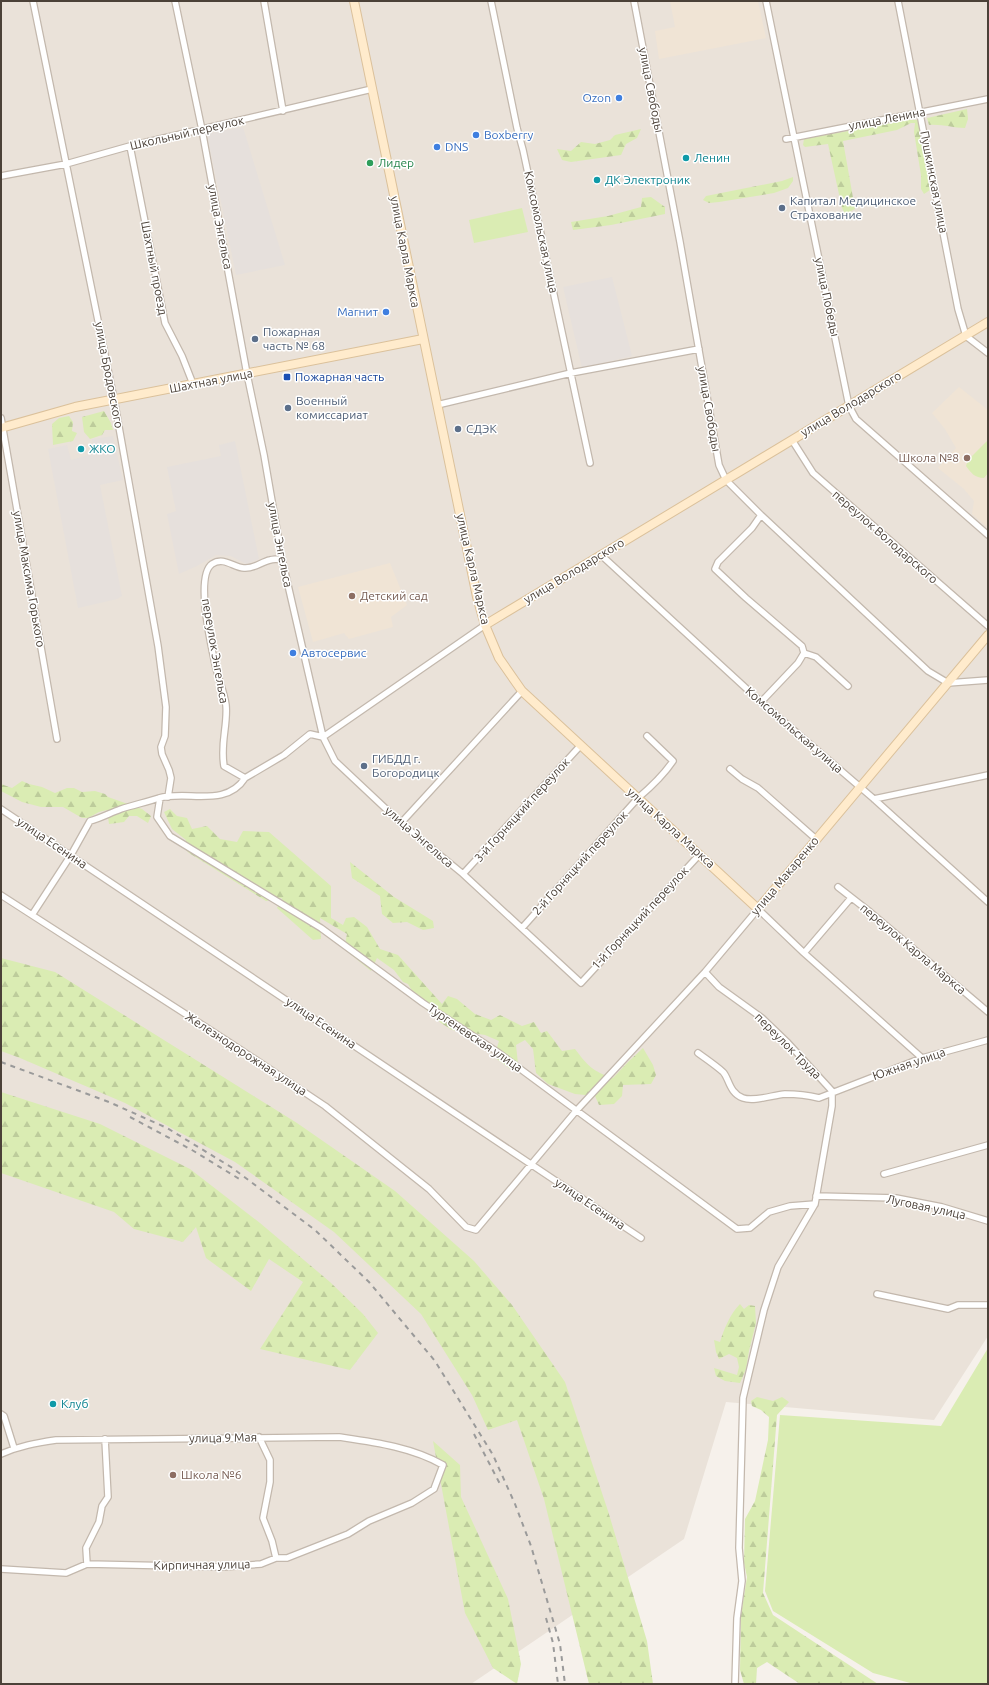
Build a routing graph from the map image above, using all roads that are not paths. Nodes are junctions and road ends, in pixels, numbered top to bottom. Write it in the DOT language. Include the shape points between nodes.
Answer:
graph roads {
  1 [pos="33,1"];
  2 [pos="175,1"];
  3 [pos="264,1"];
  4 [pos="354,1"];
  5 [pos="491,1"];
  6 [pos="634,1"];
  7 [pos="766,1"];
  8 [pos="898,1"];
  9 [pos="372,89"];
  10 [pos="988,99"];
  11 [pos="283,111"];
  12 [pos="920,112"];
  13 [pos="202,130"];
  14 [pos="794,137"];
  15 [pos="786,139"];
  16 [pos="130,146"];
  17 [pos="66,164"];
  18 [pos="1,176"];
  19 [pos="988,322"];
  20 [pos="966,336"];
  21 [pos="424,339"];
  22 [pos="698,349"];
  23 [pos="988,353"];
  24 [pos="247,374"];
  25 [pos="571,374"];
  26 [pos="193,384"];
  27 [pos="114,399"];
  28 [pos="437,406"];
  29 [pos="849,406"];
  30 [pos="1,418"];
  31 [pos="2,428"];
  32 [pos="792,440"];
  33 [pos="590,463"];
  34 [pos="726,480"];
  35 [pos="761,515"];
  36 [pos="988,535"];
  37 [pos="602,555"];
  38 [pos="282,558"];
  39 [pos="485,625"];
  40 [pos="988,626"];
  41 [pos="988,636"];
  42 [pos="804,653"];
  43 [pos="988,680"];
  44 [pos="948,683"];
  45 [pos="848,686"];
  46 [pos="522,691"];
  47 [pos="761,702"];
  48 [pos="647,736"];
  49 [pos="323,737"];
  50 [pos="57,739"];
  51 [pos="580,745"];
  52 [pos="730,768"];
  53 [pos="988,775"];
  54 [pos="245,778"];
  55 [pos="860,788"];
  56 [pos="168,797"];
  57 [pos="160,798"];
  58 [pos="638,798"];
  59 [pos="874,799"];
  60 [pos="1,808"];
  61 [pos="402,823"];
  62 [pos="816,839"];
  63 [pos="700,854"];
  64 [pos="71,855"];
  65 [pos="463,874"];
  66 [pos="838,887"];
  67 [pos="1,895"];
  68 [pos="985,896"];
  69 [pos="851,898"];
  70 [pos="988,902"];
  71 [pos="758,909"];
  72 [pos="32,915"];
  73 [pos="522,928"];
  74 [pos="804,953"];
  75 [pos="705,972"];
  76 [pos="581,983"];
  77 [pos="988,1012"];
  78 [pos="988,1040"];
  79 [pos="698,1053"];
  80 [pos="922,1058"];
  81 [pos="832,1091"];
  82 [pos="576,1111"];
  83 [pos="988,1145"];
  84 [pos="532,1165"];
  85 [pos="884,1174"];
  86 [pos="816,1196"];
  87 [pos="815,1204"];
  88 [pos="988,1221"];
  89 [pos="476,1230"];
  90 [pos="641,1238"];
  91 [pos="877,1294"];
  92 [pos="988,1305"];
  93 [pos="1,1414"];
  94 [pos="259,1437"];
  95 [pos="105,1439"];
  96 [pos="14,1448"];
  97 [pos="1,1454"];
  98 [pos="442,1465"];
  99 [pos="276,1558"];
  100 [pos="87,1564"];
  101 [pos="1,1569"];
  102 [pos="735,1684"];
  1 -- 17 [label="street, улица Бродовского"];
  2 -- 13 [label="street, улица Энгельса"];
  3 -- 11 [label="street"];
  4 -- 9 [label="main road, улица Карла Маркса"];
  5 -- 25 [label="street, Комсомольская улица"];
  6 -- 22 [label="street, улица Свободы"];
  7 -- 14 [label="street, улица Победы"];
  8 -- 12 [label="street, Пушкинская улица"];
  9 -- 11 [label="street, Школьный переулок"];
  9 -- 21 [label="main road, улица Карла Маркса"];
  10 -- 12 [label="street, улица Ленина"];
  11 -- 13 [label="street, Школьный переулок"];
  12 -- 14 [label="street, улица Ленина"];
  12 -- 20 [label="street, Пушкинская улица" via="958,309"];
  13 -- 16 [label="street, Школьный переулок"];
  13 -- 24 [label="street, улица Энгельса"];
  14 -- 15 [label="street, улица Ленина"];
  14 -- 29 [label="street, улица Победы"];
  16 -- 17 [label="street, Школьный переулок"];
  16 -- 26 [label="street, Шахтный проезд" via="165,323"];
  17 -- 18 [label="street, Школьный переулок"];
  17 -- 27 [label="street, улица Бродовского"];
  19 -- 20 [label="main road, улица Володарского"];
  20 -- 23 [label="street"];
  20 -- 29 [label="main road, улица Володарского"];
  21 -- 24 [label="main road, Шахтная улица"];
  21 -- 28 [label="main road, улица Карла Маркса"];
  22 -- 25 [label="street"];
  22 -- 34 [label="street, улица Свободы" via="719,465"];
  24 -- 26 [label="main road, Шахтная улица"];
  24 -- 38 [label="street, улица Энгельса"];
  25 -- 28 [label="street"];
  25 -- 33 [label="street, Комсомольская улица"];
  26 -- 27 [label="main road, Шахтная улица"];
  27 -- 31 [label="main road, Шахтная улица" via="69,408"];
  27 -- 56 [label="street, улица Бродовского" via="158,646 166,707 165,736 161,747 171,778"];
  28 -- 39 [label="main road, улица Карла Маркса"];
  29 -- 32 [label="main road, улица Володарского"];
  29 -- 36 [label="street, улица Победы" via="856,419"];
  30 -- 31 [label="street, улица Максима Горького"];
  31 -- 50 [label="street, улица Максима Горького"];
  32 -- 34 [label="main road, улица Володарского"];
  32 -- 40 [label="street, переулок Володарского" via="812,473"];
  34 -- 35 [label="street, улица Свободы"];
  34 -- 37 [label="main road, улица Володарского"];
  35 -- 42 [label="street" via="752,528 718,562 715,569 802,646"];
  35 -- 44 [label="street, улица Свободы" via="928,671"];
  37 -- 39 [label="main road, улица Володарского"];
  37 -- 47 [label="street, Комсомольская улица"];
  38 -- 49 [label="street, улица Энгельса"];
  38 -- 54 [label="street, переулок Энгельса" via="252,568 218,561 207,569 205,579 205,608 215,665 226,707 224,766"];
  39 -- 46 [label="main road, улица Карла Маркса" via="499,658"];
  39 -- 49 [label="street, улица Володарского"];
  41 -- 44 [label="main road, улица Макаренко"];
  42 -- 45 [label="street" via="816,657"];
  42 -- 47 [label="street" via="798,664"];
  43 -- 44 [label="street"];
  44 -- 55 [label="main road, улица Макаренко"];
  46 -- 51 [label="main road, улица Карла Маркса"];
  46 -- 61 [label="street"];
  47 -- 55 [label="street, Комсомольская улица"];
  48 -- 58 [label="street, 2-й Горняцкий переулок" via="673,761 652,787"];
  49 -- 54 [label="street" via="310,734"];
  49 -- 61 [label="street, улица Энгельса" via="335,760"];
  51 -- 58 [label="main road, улица Карла Маркса"];
  51 -- 65 [label="street, 3-й Горняцкий переулок"];
  52 -- 62 [label="street" via="758,788"];
  53 -- 59 [label="street"];
  54 -- 56 [label="street" via="233,790 211,797"];
  55 -- 59 [label="street, Комсомольская улица"];
  55 -- 62 [label="main road, улица Макаренко"];
  56 -- 57 [label="street"];
  57 -- 64 [label="street" via="90,821"];
  57 -- 82 [label="street, Тургеневская улица" via="157,817 170,836 321,928 423,1003 496,1050"];
  58 -- 63 [label="main road, улица Карла Маркса"];
  58 -- 73 [label="street, 2-й Горняцкий переулок"];
  59 -- 68 [label="street, Комсомольская улица"];
  60 -- 64 [label="street, улица Есенина"];
  61 -- 65 [label="street, улица Энгельса"];
  62 -- 71 [label="main road, улица Макаренко"];
  63 -- 71 [label="main road, улица Карла Маркса"];
  63 -- 76 [label="street, 1-й Горняцкий переулок"];
  64 -- 72 [label="street"];
  64 -- 84 [label="street, улица Есенина"];
  65 -- 73 [label="street, улица Энгельса"];
  66 -- 69 [label="street, переулок Карла Маркса"];
  67 -- 72 [label="street, Железнодорожная улица"];
  68 -- 70 [label="street, Комсомольская улица"];
  69 -- 74 [label="street"];
  69 -- 77 [label="street, переулок Карла Маркса"];
  71 -- 74 [label="street, улица Карла Маркса"];
  71 -- 75 [label="street, улица Макаренко"];
  72 -- 89 [label="street, Железнодорожная улица" via="325,1106 429,1189 466,1227"];
  73 -- 76 [label="street, улица Энгельса"];
  74 -- 80 [label="street, улица Карла Маркса"];
  75 -- 81 [label="street, переулок Труда" via="719,987 762,1018"];
  75 -- 82 [label="street, улица Макаренко"];
  78 -- 80 [label="street, Южная улица"];
  79 -- 81 [label="street, Южная улица" via="724,1073 733,1091 743,1098 803,1094 818,1098"];
  80 -- 81 [label="street, Южная улица"];
  81 -- 86 [label="street" via="832,1106"];
  82 -- 84 [label="street, улица Макаренко"];
  82 -- 87 [label="street, Тургеневская улица" via="737,1229 750,1228 769,1212 790,1206"];
  83 -- 85 [label="street, Луговая улица"];
  84 -- 89 [label="street, улица Макаренко"];
  84 -- 90 [label="street, улица Есенина"];
  86 -- 87 [label="street"];
  86 -- 88 [label="street, Луговая улица" via="896,1198 942,1207"];
  87 -- 102 [label="street" via="778,1267 764,1310 743,1398 739,1548 742,1581 737,1618"];
  91 -- 92 [label="street" via="948,1309 958,1305"];
  93 -- 96 [label="street" via="4,1416"];
  94 -- 95 [label="street, улица 9 Мая"];
  94 -- 98 [label="street, улица 9 Мая" via="339,1437 372,1442 431,1458"];
  94 -- 99 [label="street" via="270,1460 270,1482 263,1518"];
  95 -- 96 [label="street, улица 9 Мая" via="56,1440"];
  95 -- 100 [label="street" via="108,1497 86,1548"];
  96 -- 97 [label="street, улица 9 Мая"];
  98 -- 99 [label="street, Кирпичная улица" via="434,1489 412,1503 369,1521 348,1534 287,1558"];
  99 -- 100 [label="street, Кирпичная улица" via="261,1564 223,1567"];
  100 -- 101 [label="street, Кирпичная улица" via="66,1573"];
}
